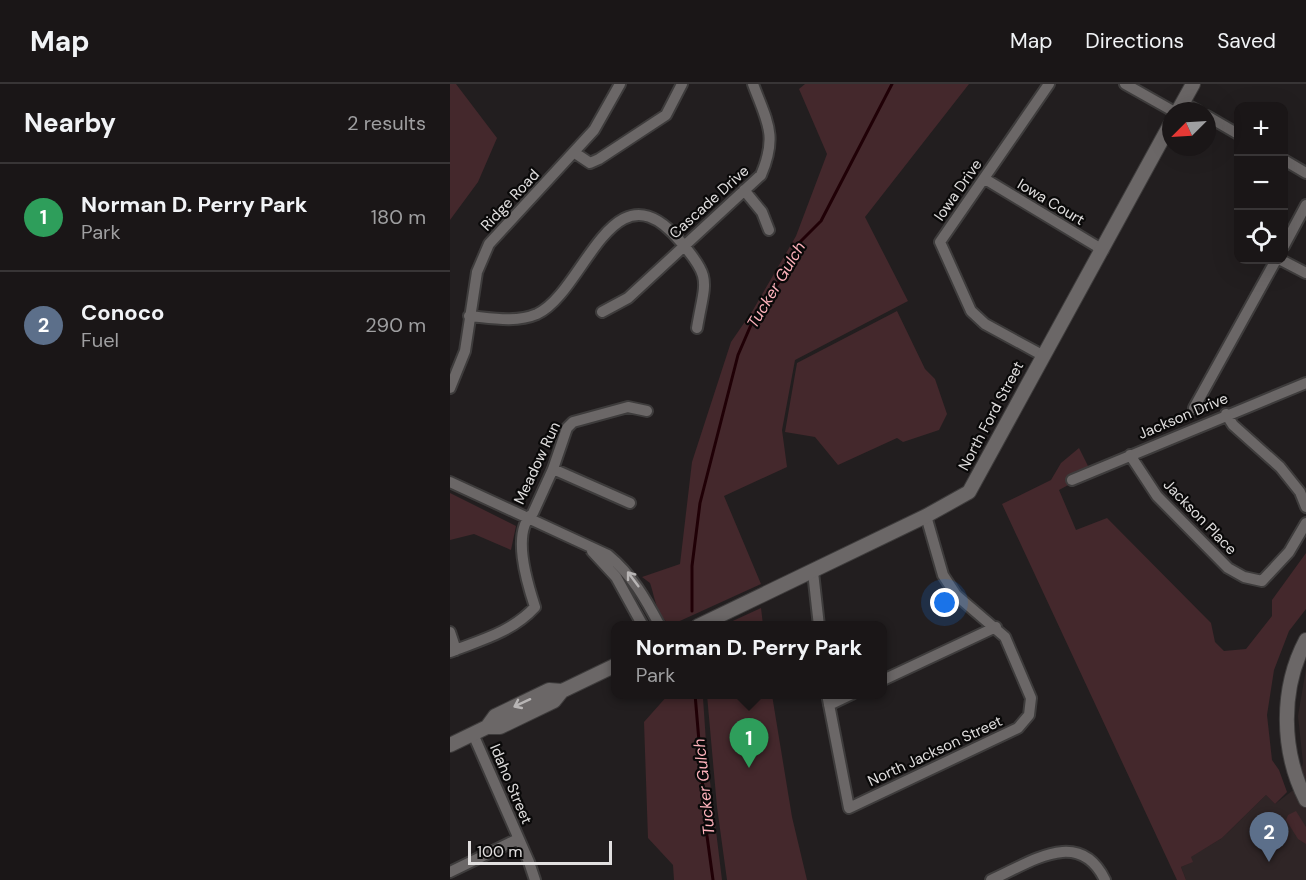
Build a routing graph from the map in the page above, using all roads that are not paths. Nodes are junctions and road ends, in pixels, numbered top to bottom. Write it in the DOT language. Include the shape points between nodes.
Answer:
graph roads {
  1 [pos="620,84"];
  2 [pos="682,84"];
  3 [pos="753,84"];
  4 [pos="1049,84"];
  5 [pos="1125,84"];
  6 [pos="1192,84"];
  7 [pos="1165,102"];
  8 [pos="1182,102"];
  9 [pos="1216,121"];
  10 [pos="1234,131"];
  11 [pos="1162,140"];
  12 [pos="575,153"];
  13 [pos="1288,162"];
  14 [pos="1306,173"];
  15 [pos="985,179"];
  16 [pos="744,190"];
  17 [pos="1306,205"];
  18 [pos="769,230"];
  19 [pos="1288,239"];
  20 [pos="684,245"];
  21 [pos="1102,250"];
  22 [pos="1274,264"];
  23 [pos="1288,264"];
  24 [pos="1306,273"];
  25 [pos="602,312"];
  26 [pos="469,316"];
  27 [pos="697,328"];
  28 [pos="1042,355"];
  29 [pos="1306,382"];
  30 [pos="450,388"];
  31 [pos="1194,408"];
  32 [pos="647,411"];
  33 [pos="1226,414"];
  34 [pos="1130,455"];
  35 [pos="553,469"];
  36 [pos="1072,480"];
  37 [pos="450,482"];
  38 [pos="630,503"];
  39 [pos="1306,507"];
  40 [pos="926,516"];
  41 [pos="528,517"];
  42 [pos="1306,523"];
  43 [pos="590,548"];
  44 [pos="813,572"];
  45 [pos="640,621"];
  46 [pos="657,621"];
  47 [pos="709,621"];
  48 [pos="818,621"];
  49 [pos="996,627"];
  50 [pos="450,632"];
  51 [pos="1306,640"];
  52 [pos="453,651"];
  53 [pos="611,667"];
  54 [pos="887,678"];
  55 [pos="828,700"];
  56 [pos="473,734"];
  57 [pos="450,746"];
  58 [pos="1306,800"];
  59 [pos="518,839"];
  60 [pos="450,872"];
  61 [pos="535,880"];
  62 [pos="991,880"];
  63 [pos="1105,880"];
  1 -- 12 [label="street, Ridge Road" via="594,130"];
  2 -- 12 [label="street" via="666,115 599,159 590,164"];
  3 -- 16 [label="street, Cascade Drive" via="771,143 761,175"];
  4 -- 15 [label="street, Iowa Drive"];
  5 -- 7 [label="street"];
  6 -- 8 [label="street"];
  9 -- 10 [label="street"];
  11 -- 21 [label="street, North Ford Street"];
  12 -- 26 [label="street, Ridge Road" via="489,244 477,272"];
  13 -- 14 [label="street"];
  15 -- 21 [label="street, Iowa Court"];
  15 -- 28 [label="street, Iowa Drive" via="943,229 940,242 971,311 985,324"];
  16 -- 18 [label="street" via="762,212"];
  16 -- 20 [label="street, Cascade Drive"];
  17 -- 19 [label="street"];
  20 -- 25 [label="street, Cascade Drive" via="628,298"];
  20 -- 26 [label="street" via="668,226 656,219 630,217 608,230 551,305 537,314 519,319"];
  20 -- 27 [label="street" via="704,272"];
  21 -- 28 [label="street, North Ford Street"];
  22 -- 31 [label="street"];
  23 -- 24 [label="street"];
  26 -- 30 [label="street, Ridge Road" via="465,351"];
  28 -- 40 [label="street, North Ford Street" via="969,492"];
  29 -- 33 [label="street, Jackson Drive"];
  32 -- 35 [label="street, Meadow Run" via="628,407 573,422 562,438"];
  33 -- 34 [label="street, Jackson Drive"];
  33 -- 39 [label="street" via="1292,481"];
  34 -- 36 [label="street, Jackson Drive"];
  34 -- 42 [label="street, Jackson Place" via="1157,496 1228,568 1245,577 1262,581 1289,552"];
  35 -- 38 [label="street"];
  35 -- 41 [label="street, Meadow Run"];
  37 -- 41 [label="street"];
  40 -- 44 [label="street, North Ford Street"];
  40 -- 49 [label="street" via="943,575 956,595"];
  41 -- 43 [label="street"];
  41 -- 52 [label="street, Meadow Run" via="520,539 535,607 498,635"];
  43 -- 45 [label="street" via="616,577"];
  46 -- 43 [label="street, one-way" via="625,568"];
  44 -- 47 [label="street, North Ford Street"];
  44 -- 48 [label="street"];
  49 -- 54 [label="street"];
  49 -- 55 [label="street, North Jackson Street" via="1005,637 1031,698 1029,715 1018,728 849,808"];
  50 -- 52 [label="street, Meadow Run"];
  51 -- 58 [label="street" via="1291,684 1287,723 1292,763"];
  53 -- 56 [label="street" via="562,691 549,690 495,716"];
  56 -- 57 [label="street"];
  56 -- 59 [label="street, Idaho Street"];
  59 -- 60 [label="street"];
  59 -- 61 [label="street, Idaho Street"];
  62 -- 63 [label="street" via="1067,850 1084,854 1098,865"];
}
